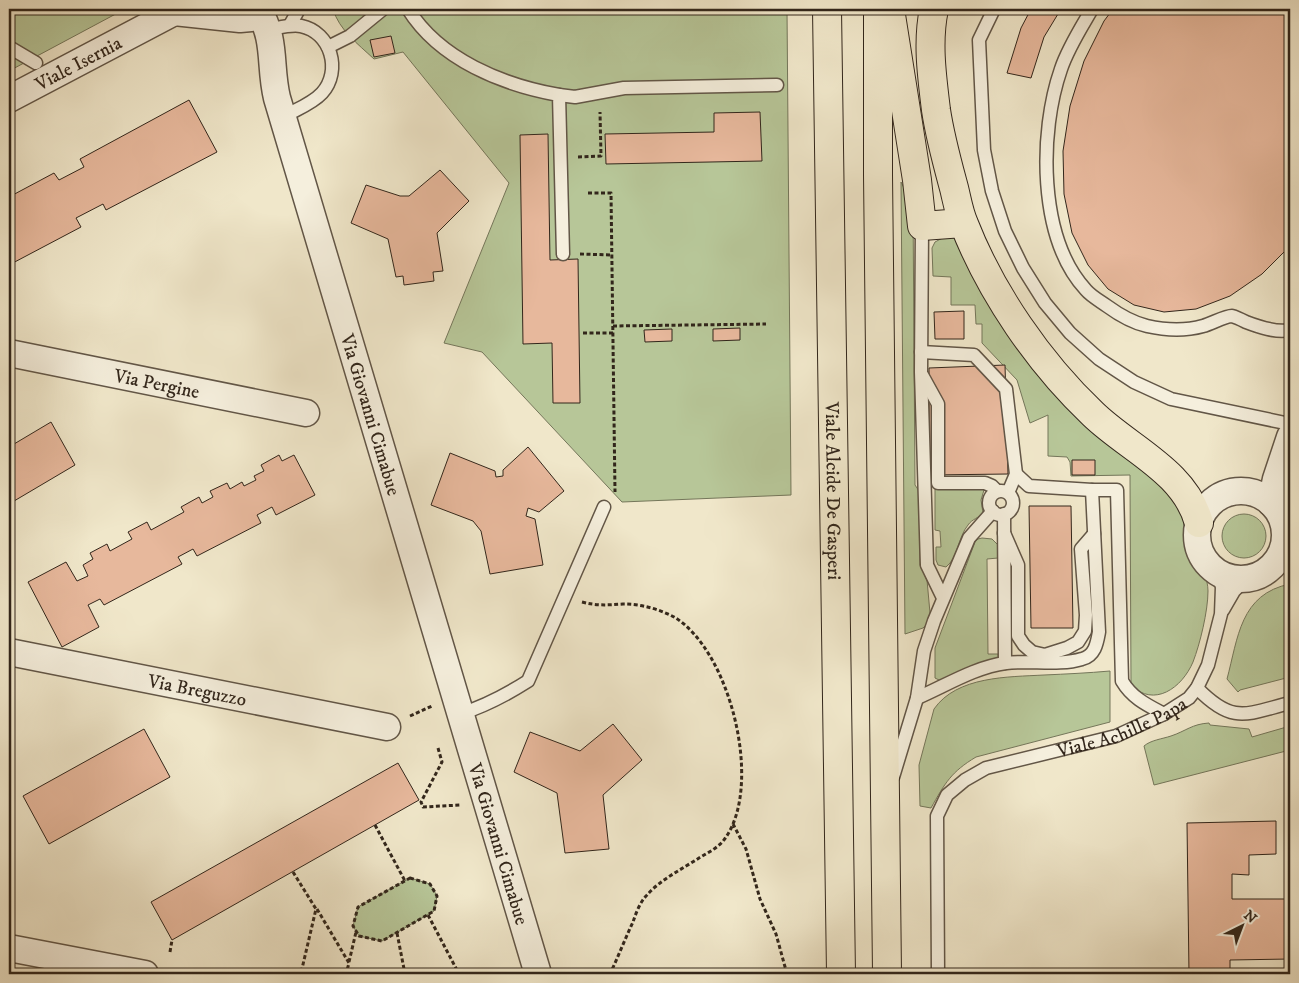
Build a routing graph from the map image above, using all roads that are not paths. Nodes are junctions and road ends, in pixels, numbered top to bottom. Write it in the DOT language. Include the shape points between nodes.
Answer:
graph roads {
  1 [pos="299,9"];
  2 [pos="383,9"];
  3 [pos="408,9"];
  4 [pos="827,9"];
  5 [pos="878,9"];
  6 [pos="890,9"];
  7 [pos="934,9"];
  8 [pos="994,9"];
  9 [pos="1092,9"];
  10 [pos="177,10"];
  11 [pos="269,20"];
  12 [pos="9,47"];
  13 [pos="328,47"];
  14 [pos="36,63"];
  15 [pos="777,85"];
  16 [pos="560,95"];
  17 [pos="9,99"];
  18 [pos="282,116"];
  19 [pos="963,223"];
  20 [pos="922,226"];
  21 [pos="563,254"];
  22 [pos="1290,330"];
  23 [pos="921,352"];
  24 [pos="9,353"];
  25 [pos="921,372"];
  26 [pos="306,413"];
  27 [pos="1290,424"];
  28 [pos="1286,446"];
  29 [pos="1016,474"];
  30 [pos="1092,490"];
  31 [pos="1003,492"];
  32 [pos="1260,498"];
  33 [pos="604,508"];
  34 [pos="999,513"];
  35 [pos="1199,523"];
  36 [pos="1004,533"];
  37 [pos="1094,534"];
  38 [pos="1281,564"];
  39 [pos="1218,573"];
  40 [pos="1246,579"];
  41 [pos="943,598"];
  42 [pos="1221,614"];
  43 [pos="9,652"];
  44 [pos="1005,663"];
  45 [pos="1197,688"];
  46 [pos="917,698"];
  47 [pos="1290,702"];
  48 [pos="450,708"];
  49 [pos="1164,714"];
  50 [pos="387,726"];
  51 [pos="886,799"];
  52 [pos="9,948"];
  53 [pos="145,974"];
  54 [pos="538,974"];
  55 [pos="841,974"];
  56 [pos="888,974"];
  57 [pos="938,974"];
  1 -- 11 [label="lane"];
  2 -- 13 [label="lane" via="350,36"];
  3 -- 16 [label="lane" via="431,37 478,69 540,92"];
  4 -- 55 [label="highway, Viale Alcide De Gasperi"];
  5 -- 51 [label="highway"];
  6 -- 20 [label="highway"];
  7 -- 19 [label="highway" via="931,71 940,138"];
  8 -- 27 [label="lane" via="979,40 984,150 992,192 1005,231 1022,268 1045,303 1070,333 1099,359 1134,382 1171,399"];
  9 -- 22 [label="lane" via="1061,69 1052,103 1047,146 1051,218 1066,262 1086,290 1116,312 1146,326 1179,330 1232,316 1259,327"];
  10 -- 11 [label="street, Viale Isernia"];
  10 -- 17 [label="street, Viale Isernia"];
  11 -- 13 [label="lane" via="304,26"];
  11 -- 18 [label="street, Via Giovanni Cimabue" via="275,90"];
  12 -- 14 [label="lane, Viale Isernia"];
  13 -- 18 [label="lane" via="333,70 325,89 312,101"];
  15 -- 16 [label="lane" via="624,88 575,96"];
  16 -- 21 [label="lane"];
  18 -- 48 [label="street, Via Giovanni Cimabue"];
  19 -- 20 [label="highway"];
  19 -- 35 [label="highway" via="1005,303 1046,364 1092,414 1179,484 1192,502"];
  20 -- 23 [label="lane"];
  23 -- 25 [label="lane"];
  23 -- 29 [label="lane" via="974,355 1006,389"];
  24 -- 26 [label="street, Via Pergine"];
  25 -- 31 [label="lane" via="938,404 938,483 985,483"];
  25 -- 41 [label="lane" via="927,565"];
  28 -- 32 [label="street" via="1263,480"];
  29 -- 30 [label="lane" via="1029,486"];
  29 -- 31 [label="lane"];
  30 -- 37 [label="lane"];
  30 -- 49 [label="lane" via="1117,490 1122,681 1138,701"];
  31 -- 34 [label="lane" via="989,500 990,508"];
  31 -- 34 [label="lane" via="1014,503 1011,510"];
  32 -- 35 [label="street" via="1226,494 1216,499 1203,513"];
  32 -- 38 [label="street" via="1279,514 1284,527"];
  33 -- 48 [label="lane" via="528,681 482,707"];
  34 -- 36 [label="lane"];
  34 -- 41 [label="lane" via="969,538"];
  35 -- 39 [label="street" via="1201,554"];
  36 -- 37 [label="lane" via="1018,564 1018,636 1032,652 1045,655 1078,642 1085,631 1081,549"];
  36 -- 44 [label="lane"];
  37 -- 44 [label="lane" via="1099,632 1092,653 1083,659 1068,661"];
  38 -- 40 [label="street"];
  39 -- 40 [label="street"];
  39 -- 42 [label="lane" via="1222,587"];
  40 -- 42 [label="lane" via="1234,591"];
  41 -- 46 [label="lane" via="924,651"];
  42 -- 45 [label="lane" via="1208,665"];
  43 -- 50 [label="street, Via Breguzzo"];
  44 -- 46 [label="lane"];
  45 -- 47 [label="lane, Viale Achille Papa" via="1221,709 1245,714"];
  45 -- 49 [label="lane, Viale Achille Papa" via="1179,706"];
  46 -- 51 [label="lane"];
  48 -- 54 [label="street, Via Giovanni Cimabue"];
  49 -- 57 [label="lane, Viale Achille Papa" via="1116,736 986,768 947,795 937,816"];
  51 -- 56 [label="highway"];
  52 -- 53 [label="street"];
}
